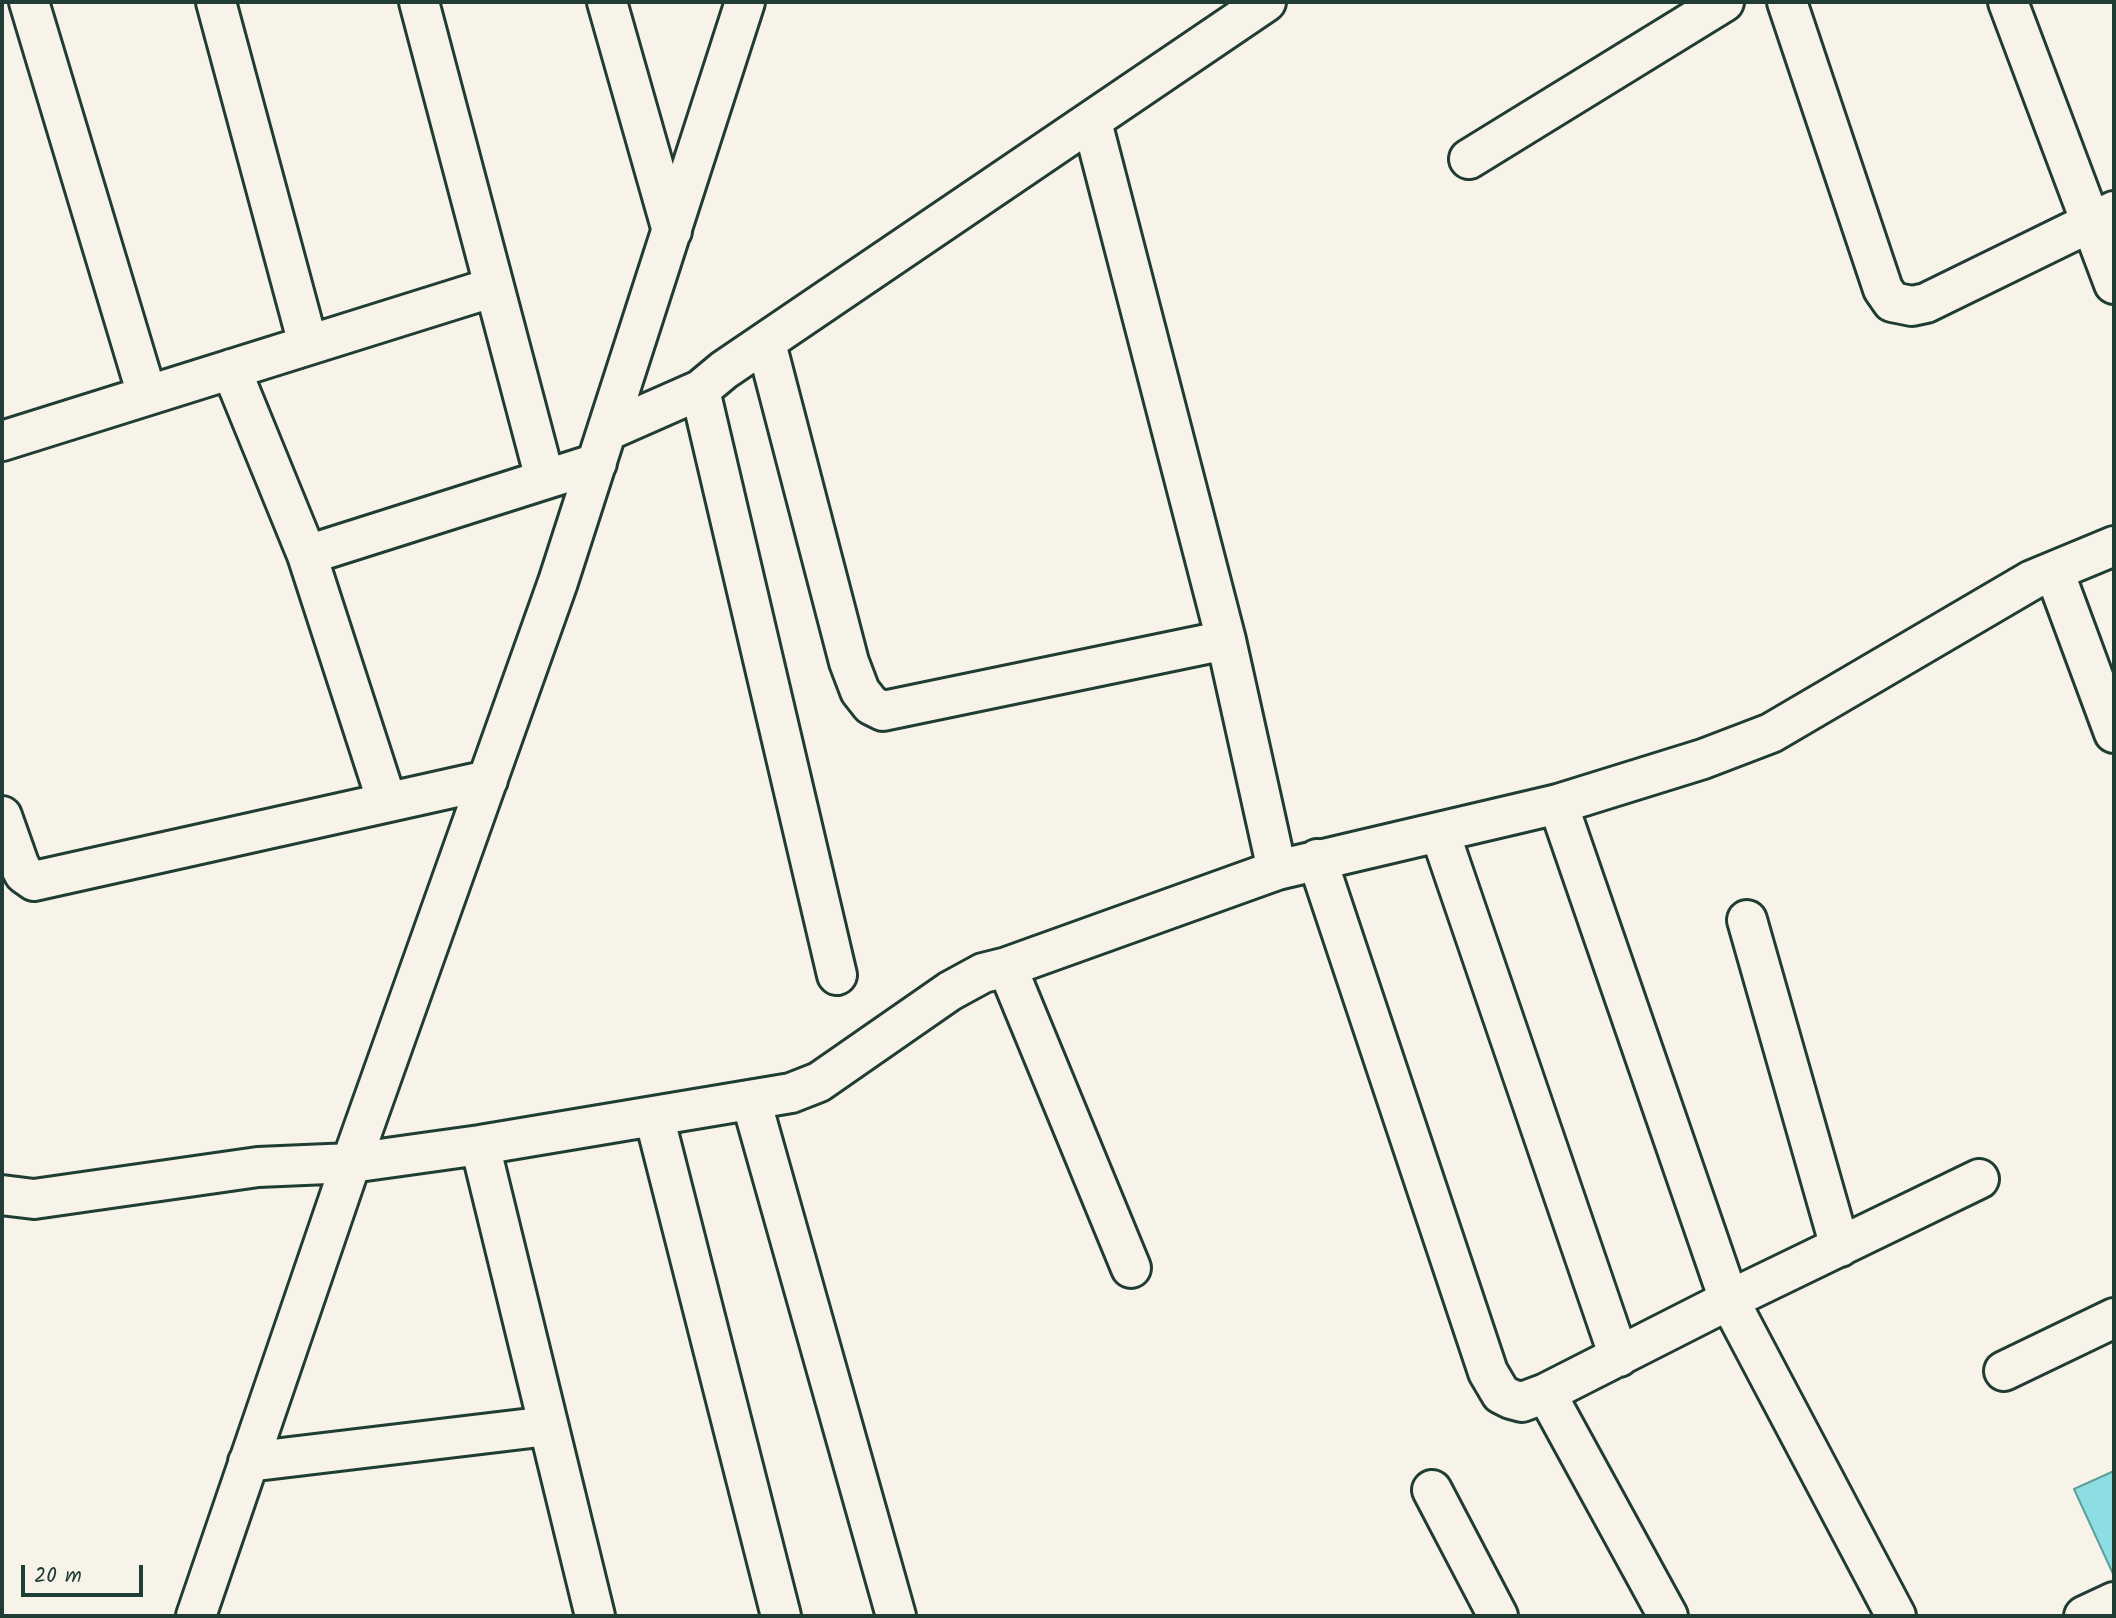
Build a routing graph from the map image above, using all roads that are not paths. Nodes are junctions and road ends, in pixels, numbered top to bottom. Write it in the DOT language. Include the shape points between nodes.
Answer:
graph roads {
  1 [pos="29,2"];
  2 [pos="216,2"];
  3 [pos="419,2"];
  4 [pos="607,2"];
  5 [pos="745,2"];
  6 [pos="1266,2"];
  7 [pos="1724,2"];
  8 [pos="1787,2"];
  9 [pos="2008,2"];
  10 [pos="1092,122"];
  11 [pos="1469,159"];
  12 [pos="2103,217"];
  13 [pos="672,231"];
  14 [pos="2114,284"];
  15 [pos="494,288"];
  16 [pos="766,343"];
  17 [pos="308,345"];
  18 [pos="231,369"];
  19 [pos="700,390"];
  20 [pos="147,395"];
  21 [pos="2,441"];
  22 [pos="602,447"];
  23 [pos="545,479"];
  24 [pos="2114,546"];
  25 [pos="307,555"];
  26 [pos="2054,571"];
  27 [pos="1226,640"];
  28 [pos="2114,733"];
  29 [pos="488,780"];
  30 [pos="387,802"];
  31 [pos="1558,804"];
  32 [pos="2,816"];
  33 [pos="1440,833"];
  34 [pos="1317,859"];
  35 [pos="1277,870"];
  36 [pos="13,878"];
  37 [pos="1747,920"];
  38 [pos="1007,967"];
  39 [pos="837,975"];
  40 [pos="751,1100"];
  41 [pos="653,1116"];
  42 [pos="480,1145"];
  43 [pos="351,1163"];
  44 [pos="1979,1179"];
  45 [pos="2,1195"];
  46 [pos="1840,1247"];
  47 [pos="1131,1268"];
  48 [pos="1729,1300"];
  49 [pos="2114,1318"];
  50 [pos="1619,1357"];
  51 [pos="2004,1371"];
  52 [pos="1546,1393"];
  53 [pos="548,1426"];
  54 [pos="248,1462"];
  55 [pos="1432,1490"];
  56 [pos="196,1616"];
  57 [pos="595,1616"];
  58 [pos="781,1616"];
  59 [pos="896,1616"];
  60 [pos="1498,1616"];
  61 [pos="1668,1616"];
  62 [pos="1896,1616"];
  1 -- 20 [label="street"];
  2 -- 17 [label="street"];
  3 -- 15 [label="street"];
  4 -- 13 [label="street"];
  5 -- 13 [label="street"];
  6 -- 10 [label="street"];
  7 -- 11 [label="street"];
  8 -- 12 [label="street" via="1883,289 1892,302 1926,303"];
  9 -- 12 [label="street"];
  10 -- 16 [label="street"];
  10 -- 27 [label="street"];
  12 -- 14 [label="street"];
  13 -- 22 [label="street"];
  15 -- 17 [label="street"];
  15 -- 23 [label="street"];
  16 -- 19 [label="street"];
  16 -- 27 [label="street" via="849,662 871,705 883,711"];
  17 -- 18 [label="street"];
  18 -- 20 [label="street"];
  18 -- 25 [label="street"];
  19 -- 22 [label="street"];
  19 -- 39 [label="street"];
  20 -- 21 [label="street"];
  22 -- 23 [label="street"];
  22 -- 29 [label="street"];
  23 -- 25 [label="street"];
  24 -- 26 [label="street"];
  25 -- 30 [label="street"];
  26 -- 28 [label="street"];
  26 -- 31 [label="street" via="1771,733"];
  27 -- 35 [label="street"];
  29 -- 30 [label="street"];
  29 -- 43 [label="street"];
  30 -- 36 [label="street" via="34,881"];
  31 -- 33 [label="street"];
  31 -- 48 [label="street"];
  32 -- 36 [label="street"];
  33 -- 34 [label="street"];
  33 -- 50 [label="street"];
  34 -- 35 [label="street"];
  34 -- 52 [label="street" via="1488,1372 1501,1394 1511,1399 1522,1402"];
  35 -- 38 [label="street"];
  37 -- 46 [label="street"];
  38 -- 40 [label="street" via="983,973 950,991 819,1082"];
  38 -- 47 [label="street"];
  40 -- 41 [label="street"];
  40 -- 59 [label="street"];
  41 -- 42 [label="street"];
  41 -- 58 [label="street"];
  42 -- 43 [label="street"];
  42 -- 53 [label="street"];
  43 -- 45 [label="street" via="258,1167 34,1199"];
  43 -- 54 [label="street"];
  44 -- 46 [label="street"];
  46 -- 48 [label="street"];
  48 -- 50 [label="street"];
  48 -- 62 [label="street"];
  49 -- 51 [label="street"];
  50 -- 52 [label="street"];
  52 -- 61 [label="street"];
  53 -- 54 [label="street"];
  53 -- 57 [label="street"];
  54 -- 56 [label="street"];
  55 -- 60 [label="street"];
}
